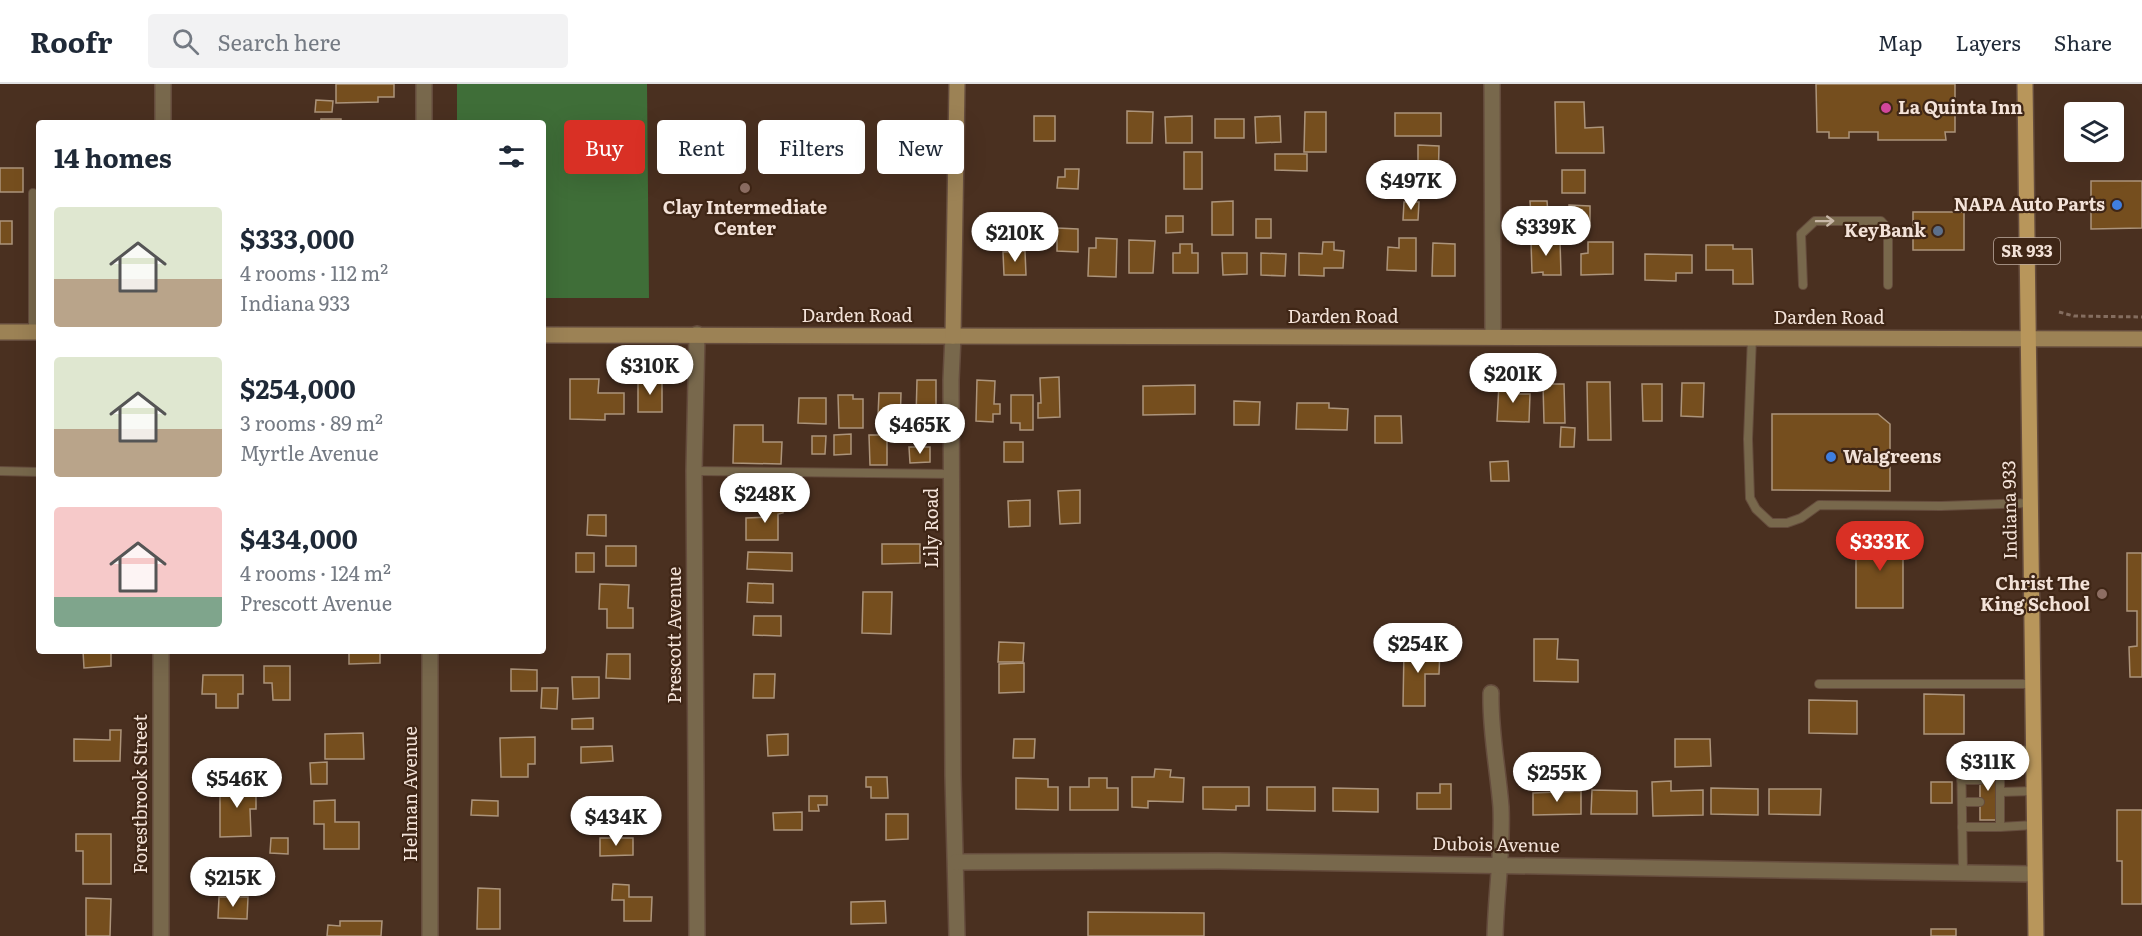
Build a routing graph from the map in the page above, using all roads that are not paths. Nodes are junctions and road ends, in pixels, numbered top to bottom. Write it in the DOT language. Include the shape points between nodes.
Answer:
graph roads {
  1 [pos="163,84"];
  2 [pos="424,84"];
  3 [pos="957,84"];
  4 [pos="1492,84"];
  5 [pos="2025,84"];
  6 [pos="163,120"];
  7 [pos="424,120"];
  8 [pos="33,193"];
  9 [pos="1803,285"];
  10 [pos="1888,285"];
  11 [pos="0,332"];
  12 [pos="36,332"];
  13 [pos="697,334"];
  14 [pos="546,335"];
  15 [pos="953,336"];
  16 [pos="1493,337"];
  17 [pos="1752,337"];
  18 [pos="2028,337"];
  19 [pos="2142,339"];
  20 [pos="0,471"];
  21 [pos="694,471"];
  22 [pos="36,472"];
  23 [pos="952,474"];
  24 [pos="2030,503"];
  25 [pos="160,654"];
  26 [pos="430,654"];
  27 [pos="1820,684"];
  28 [pos="2032,684"];
  29 [pos="1491,693"];
  30 [pos="2033,750"];
  31 [pos="2000,753"];
  32 [pos="1961,780"];
  33 [pos="1980,780"];
  34 [pos="2034,791"];
  35 [pos="2000,792"];
  36 [pos="1962,802"];
  37 [pos="1980,802"];
  38 [pos="2034,825"];
  39 [pos="1962,827"];
  40 [pos="2000,827"];
  41 [pos="956,862"];
  42 [pos="1500,865"];
  43 [pos="1963,873"];
  44 [pos="2035,874"];
  45 [pos="160,936"];
  46 [pos="430,936"];
  47 [pos="697,936"];
  48 [pos="957,936"];
  49 [pos="1495,936"];
  50 [pos="2036,936"];
  1 -- 6 [label="street"];
  2 -- 7 [label="street"];
  3 -- 15 [label="street, Lily Road"];
  4 -- 16 [label="street"];
  5 -- 18 [label="main road, Indiana 933 / SR 933"];
  8 -- 12 [label="lane"];
  9 -- 10 [label="lane, one-way" via="1801,234 1815,221 1881,221 1888,229"];
  11 -- 12 [label="street"];
  13 -- 14 [label="street, Darden Road"];
  13 -- 15 [label="street, Darden Road"];
  13 -- 21 [label="street, Prescott Avenue"];
  15 -- 16 [label="street, Darden Road"];
  15 -- 23 [label="street, Lily Road"];
  16 -- 17 [label="street, Darden Road"];
  17 -- 18 [label="street, Darden Road"];
  17 -- 24 [label="lane" via="1750,498 1771,523 1801,518 1820,505"];
  18 -- 19 [label="street, Darden Road"];
  18 -- 24 [label="main road, Indiana 933 / SR 933"];
  20 -- 22 [label="lane"];
  21 -- 23 [label="lane"];
  21 -- 47 [label="street, Prescott Avenue"];
  23 -- 41 [label="street, Lily Road"];
  24 -- 28 [label="main road, Indiana 933 / SR 933"];
  25 -- 45 [label="street, Forestbrook Street"];
  26 -- 46 [label="street, Helman Avenue"];
  27 -- 28 [label="lane"];
  28 -- 30 [label="main road, Indiana 933 / SR 933"];
  29 -- 42 [label="street" via="1490,716 1501,807"];
  30 -- 31 [label="lane"];
  30 -- 34 [label="main road, Indiana 933 / SR 933"];
  31 -- 32 [label="lane" via="1961,753"];
  31 -- 35 [label="lane"];
  32 -- 33 [label="lane"];
  32 -- 36 [label="lane"];
  34 -- 35 [label="lane"];
  34 -- 38 [label="main road, Indiana 933 / SR 933"];
  35 -- 40 [label="lane"];
  36 -- 37 [label="lane"];
  36 -- 39 [label="lane"];
  38 -- 40 [label="lane"];
  38 -- 44 [label="main road, Indiana 933 / SR 933"];
  39 -- 40 [label="lane"];
  39 -- 43 [label="lane"];
  41 -- 42 [label="street, Dubois Avenue"];
  41 -- 48 [label="street, Lily Road"];
  42 -- 43 [label="street, Dubois Avenue"];
  42 -- 49 [label="street"];
  43 -- 44 [label="street, Dubois Avenue"];
  44 -- 50 [label="main road, Indiana 933 / SR 933"];
}
